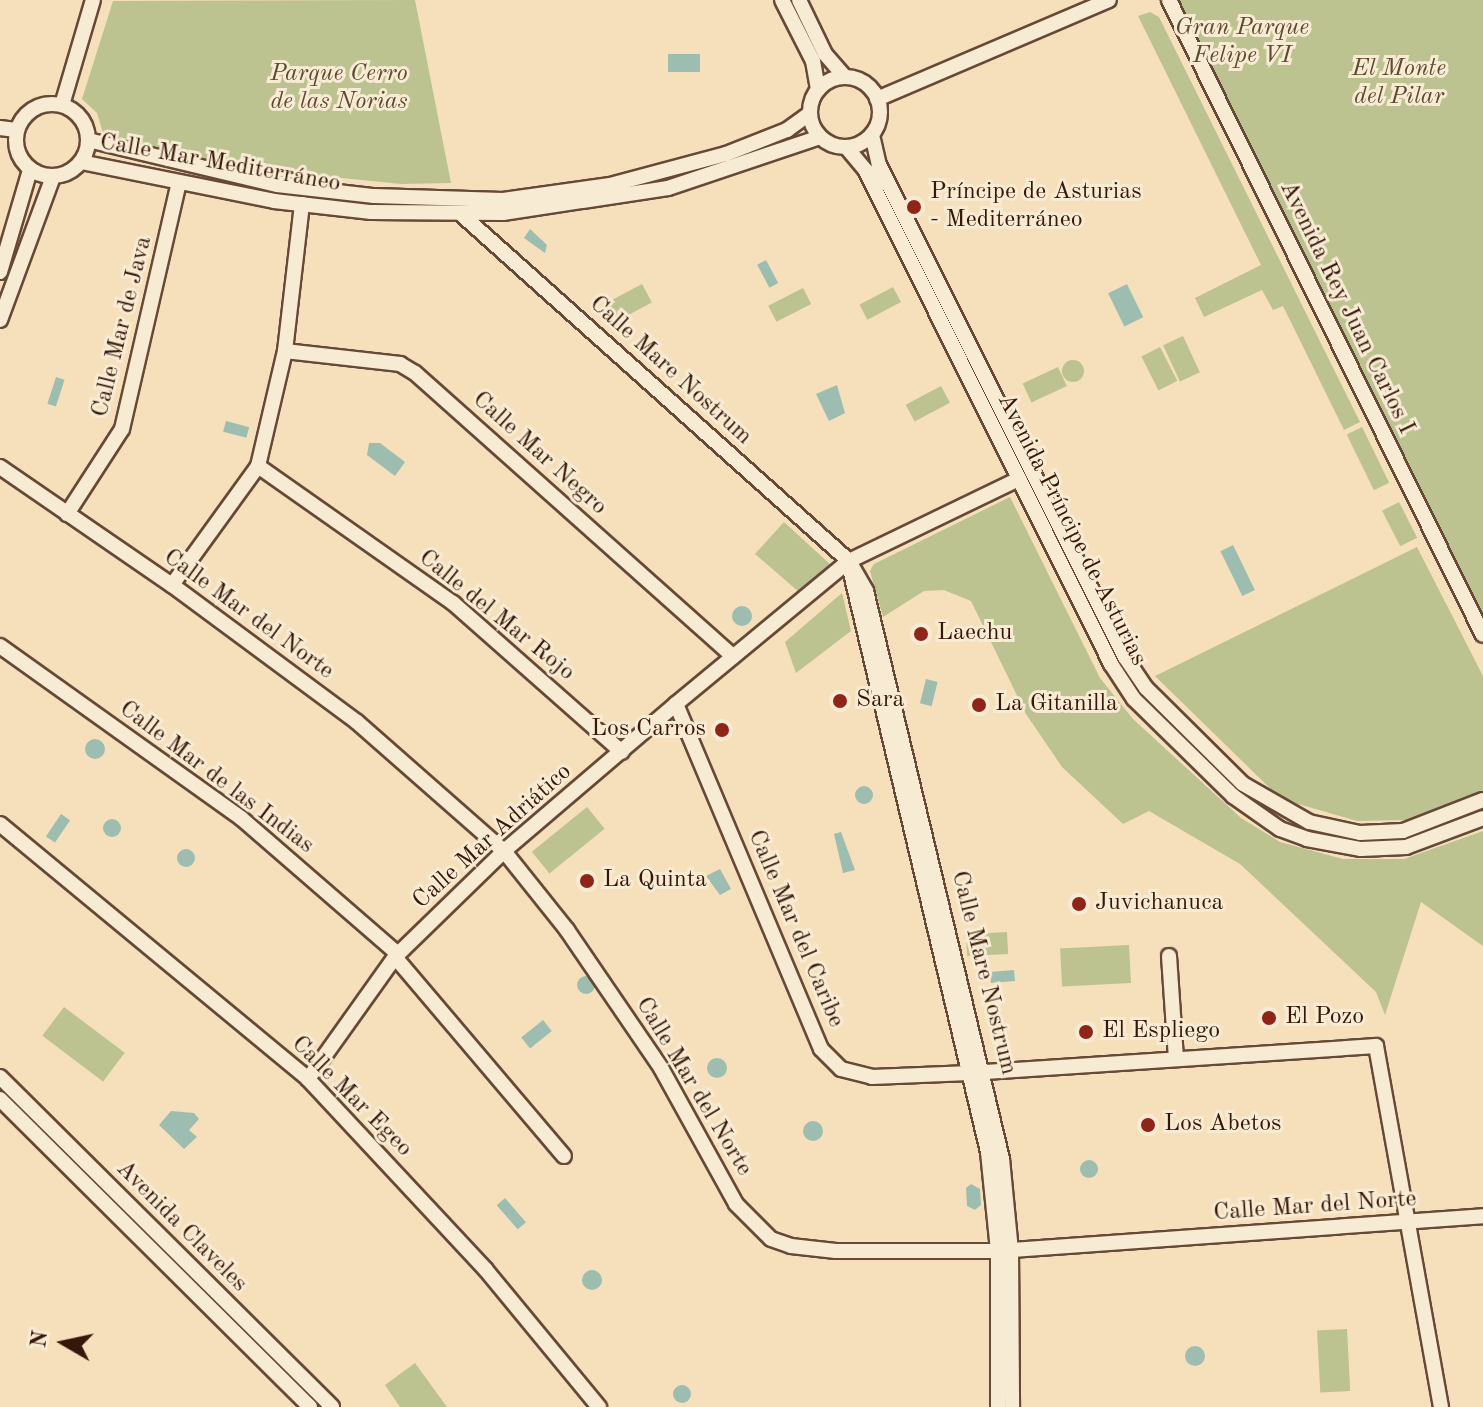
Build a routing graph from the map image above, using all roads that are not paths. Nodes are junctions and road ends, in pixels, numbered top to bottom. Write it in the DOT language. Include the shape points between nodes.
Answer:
graph roads {
  1 [pos="93,0"];
  2 [pos="782,0"];
  3 [pos="799,0"];
  4 [pos="1109,0"];
  5 [pos="1169,0"];
  6 [pos="845,77"];
  7 [pos="818,89"];
  8 [pos="877,99"];
  9 [pos="62,105"];
  10 [pos="809,114"];
  11 [pos="0,128"];
  12 [pos="16,130"];
  13 [pos="872,135"];
  14 [pos="820,137"];
  15 [pos="88,140"];
  16 [pos="847,148"];
  17 [pos="81,162"];
  18 [pos="30,170"];
  19 [pos="53,177"];
  20 [pos="179,183"];
  21 [pos="302,204"];
  22 [pos="461,214"];
  23 [pos="0,272"];
  24 [pos="0,320"];
  25 [pos="285,351"];
  26 [pos="258,466"];
  27 [pos="0,467"];
  28 [pos="1019,479"];
  29 [pos="67,514"];
  30 [pos="849,561"];
  31 [pos="172,585"];
  32 [pos="1483,635"];
  33 [pos="0,646"];
  34 [pos="733,656"];
  35 [pos="676,704"];
  36 [pos="622,752"];
  37 [pos="1483,800"];
  38 [pos="1483,818"];
  39 [pos="0,824"];
  40 [pos="504,851"];
  41 [pos="397,956"];
  42 [pos="1169,956"];
  43 [pos="1176,1059"];
  44 [pos="978,1073"];
  45 [pos="0,1077"];
  46 [pos="308,1079"];
  47 [pos="0,1099"];
  48 [pos="564,1156"];
  49 [pos="1483,1216"];
  50 [pos="1407,1224"];
  51 [pos="1005,1250"];
  52 [pos="310,1407"];
  53 [pos="332,1407"];
  54 [pos="599,1407"];
  55 [pos="998,1407"];
  56 [pos="1012,1407"];
  57 [pos="1441,1407"];
  1 -- 9 [label="street"];
  2 -- 7 [label="street" via="813,61"];
  3 -- 6 [label="street" via="825,54"];
  4 -- 8 [label="street"];
  5 -- 32 [label="street, Avenida Rey Juan Carlos I"];
  6 -- 7 [label="street"];
  6 -- 8 [label="street" via="864,83"];
  7 -- 10 [label="street"];
  8 -- 13 [label="street" via="879,117"];
  9 -- 12 [label="street" via="39,105"];
  9 -- 15 [label="street" via="81,118"];
  10 -- 14 [label="street"];
  10 -- 15 [label="street, Calle Mar Mediterráneo" via="787,130 726,154 610,185 503,200 374,196 277,185"];
  11 -- 12 [label="street"];
  12 -- 18 [label="street" via="17,152"];
  13 -- 16 [label="street"];
  13 -- 37 [label="street, Avenida Príncipe de Asturias" via="879,165 1125,657 1146,688 1243,784 1309,822 1360,833 1403,831"];
  14 -- 16 [label="street"];
  14 -- 22 [label="street, Calle Mar Mediterráneo" via="624,198"];
  15 -- 17 [label="street"];
  16 -- 28 [label="street, Avenida Príncipe de Asturias" via="866,171"];
  17 -- 19 [label="street"];
  17 -- 20 [label="street, Calle Mar Mediterráneo"];
  18 -- 19 [label="street"];
  18 -- 23 [label="street"];
  19 -- 24 [label="street"];
  20 -- 21 [label="street, Calle Mar Mediterráneo"];
  20 -- 29 [label="street, Calle Mar de Java" via="122,429"];
  21 -- 22 [label="street, Calle Mar Mediterráneo"];
  21 -- 25 [label="street"];
  22 -- 30 [label="street, Calle Mare Nostrum"];
  25 -- 26 [label="street"];
  25 -- 34 [label="street, Calle Mar Negro" via="400,364 415,373"];
  26 -- 31 [label="street"];
  26 -- 36 [label="street, Calle del Mar Rojo" via="453,603"];
  27 -- 29 [label="street, Calle Mar del Norte"];
  28 -- 30 [label="street, Calle Mar Adriático"];
  28 -- 38 [label="street, Avenida Príncipe de Asturias" via="1111,664 1134,699 1255,813 1307,839 1361,849 1406,847"];
  29 -- 31 [label="street, Calle Mar del Norte"];
  30 -- 34 [label="street, Calle Mar Adriático"];
  30 -- 44 [label="street, Calle Mare Nostrum" via="853,595"];
  31 -- 40 [label="street, Calle Mar del Norte" via="357,722"];
  33 -- 41 [label="street, Calle Mar de las Indias" via="241,818"];
  34 -- 35 [label="street, Calle Mar Adriático"];
  35 -- 36 [label="street, Calle Mar Adriático"];
  35 -- 44 [label="street, Calle Mar del Caribe" via="821,1049 841,1069 872,1077"];
  36 -- 40 [label="street, Calle Mar Adriático"];
  39 -- 46 [label="street, Calle Mar Egeo"];
  40 -- 41 [label="street, Calle Mar Adriático"];
  40 -- 51 [label="street, Calle Mar del Norte" via="567,930 661,1068 753,1226 791,1246"];
  41 -- 46 [label="street, Calle Mar Adriático"];
  41 -- 48 [label="street, Calle Mar de las Indias"];
  42 -- 43 [label="street"];
  43 -- 44 [label="street, Calle Mar del Caribe"];
  43 -- 50 [label="street, Calle Mar del Caribe" via="1376,1046"];
  44 -- 51 [label="street, Calle Mare Nostrum"];
  45 -- 53 [label="street, Avenida Claveles"];
  46 -- 54 [label="street, Calle Mar Egeo" via="486,1270"];
  47 -- 52 [label="street"];
  49 -- 50 [label="street, Calle Mar del Norte"];
  50 -- 51 [label="street, Calle Mar del Norte"];
  50 -- 57 [label="street"];
  51 -- 55 [label="street, Calle Mare Nostrum"];
  51 -- 56 [label="street, Calle Mare Nostrum"];
}
